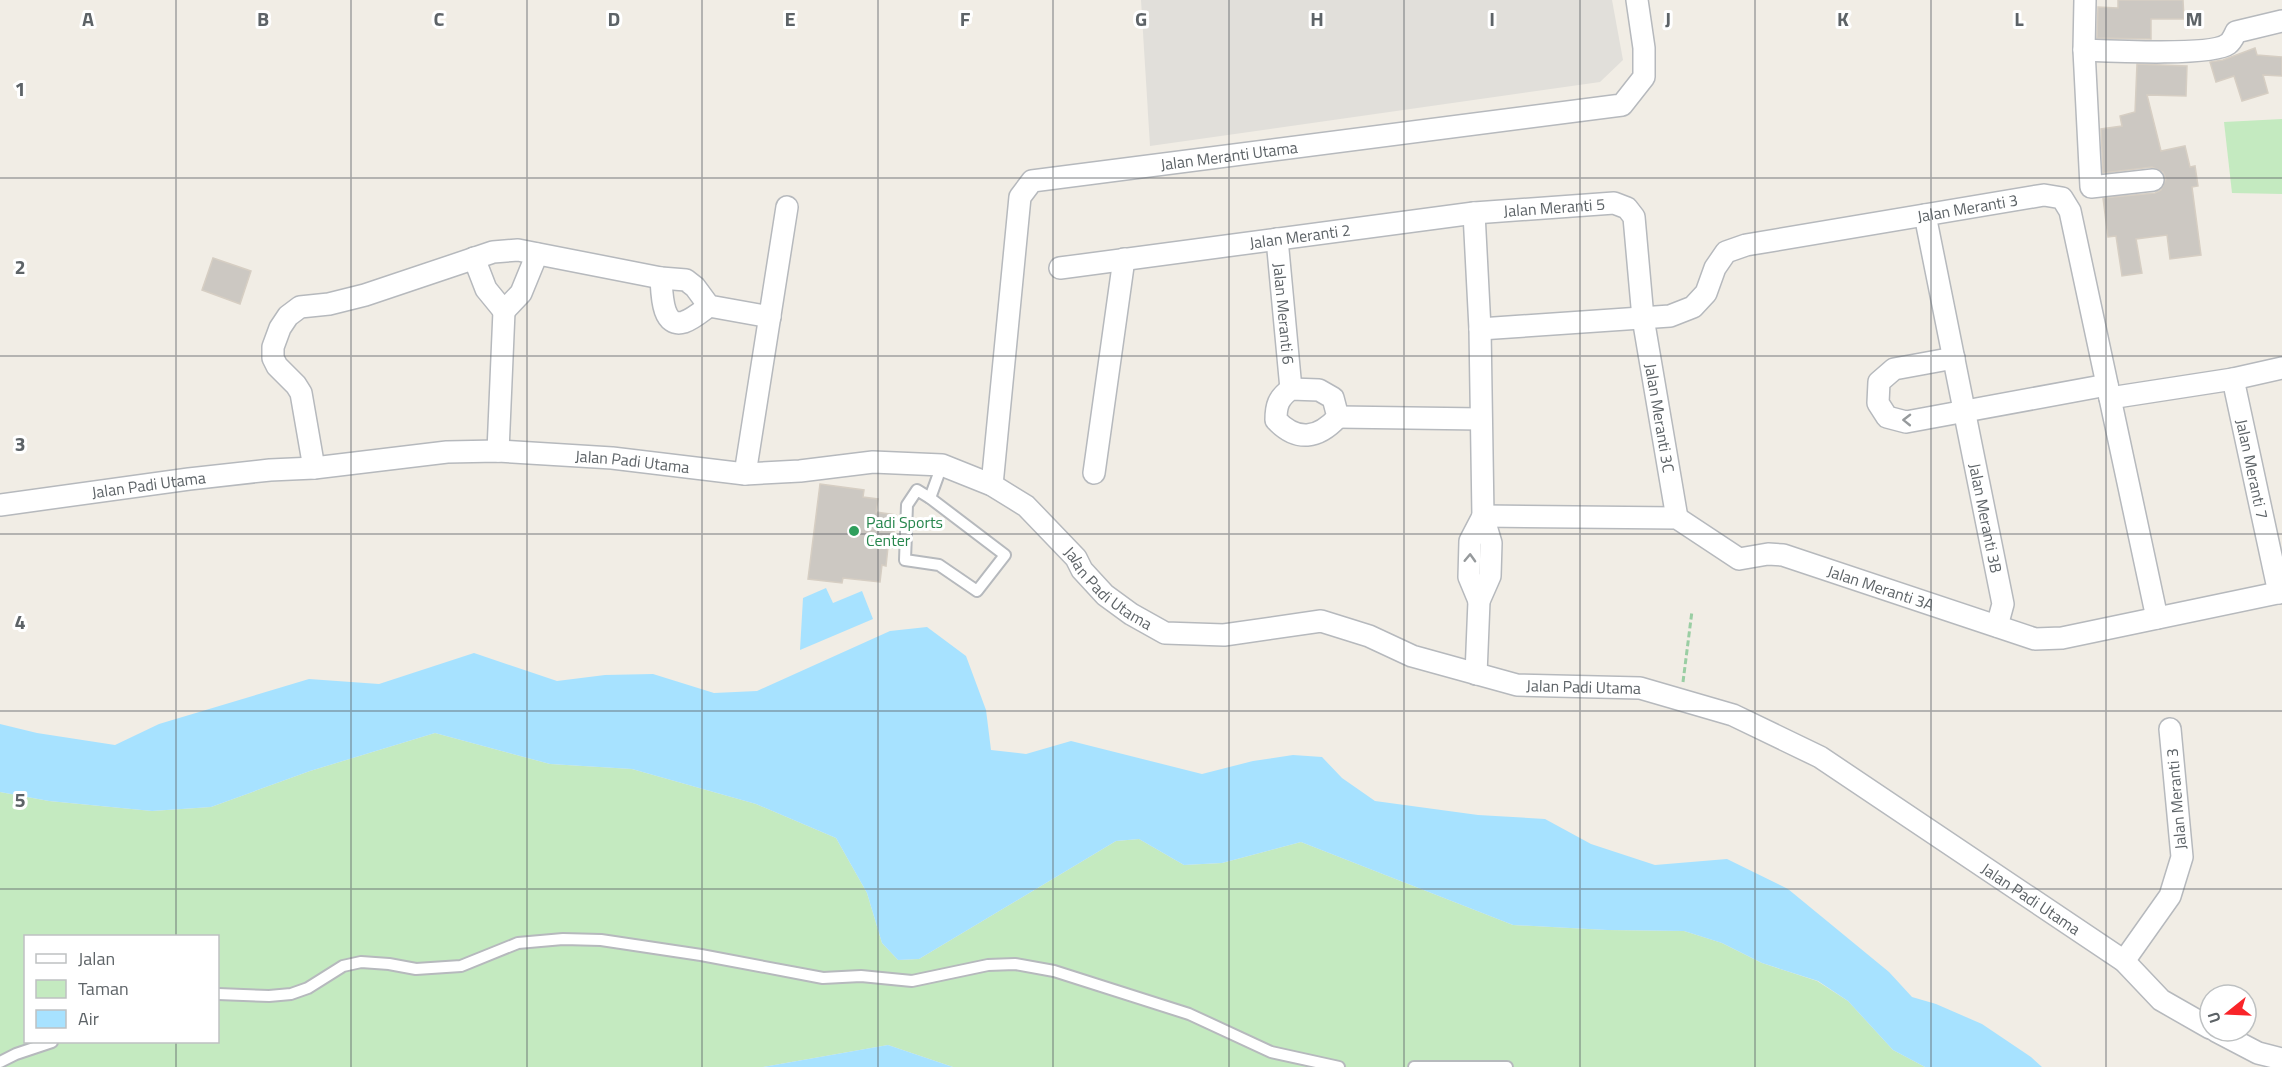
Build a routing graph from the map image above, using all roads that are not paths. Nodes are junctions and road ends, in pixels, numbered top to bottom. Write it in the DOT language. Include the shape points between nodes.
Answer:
graph roads {
  1 [pos="1638,0"];
  2 [pos="2085,0"];
  3 [pos="2282,21"];
  4 [pos="2084,50"];
  5 [pos="2153,180"];
  6 [pos="787,207"];
  7 [pos="1474,213"];
  8 [pos="1925,215"];
  9 [pos="1277,239"];
  10 [pos="537,254"];
  11 [pos="474,258"];
  12 [pos="1124,260"];
  13 [pos="1060,268"];
  14 [pos="661,278"];
  15 [pos="709,306"];
  16 [pos="504,311"];
  17 [pos="770,317"];
  18 [pos="1643,318"];
  19 [pos="1480,329"];
  20 [pos="1954,358"];
  21 [pos="2282,368"];
  22 [pos="2232,379"];
  23 [pos="1291,389"];
  24 [pos="2109,392"];
  25 [pos="1964,411"];
  26 [pos="1338,417"];
  27 [pos="1481,419"];
  28 [pos="498,451"];
  29 [pos="942,465"];
  30 [pos="314,468"];
  31 [pos="1094,473"];
  32 [pos="745,474"];
  33 [pos="992,485"];
  34 [pos="930,498"];
  35 [pos="0,505"];
  36 [pos="1483,516"];
  37 [pos="1677,518"];
  38 [pos="2281,592"];
  39 [pos="2157,618"];
  40 [pos="1997,626"];
  41 [pos="1476,674"];
  42 [pos="2170,729"];
  43 [pos="2124,961"];
  44 [pos="219,994"];
  45 [pos="2198,1021"];
  46 [pos="46,1043"];
  47 [pos="2239,1043"];
  48 [pos="2282,1058"];
  49 [pos="0,1062"];
  50 [pos="1339,1067"];
  51 [pos="1414,1067"];
  52 [pos="1507,1067"];
  1 -- 33 [label="street, Jalan Meranti Utama" via="1644,77 1622,105 1032,181 1020,197"];
  2 -- 4 [label="street"];
  3 -- 4 [label="street" via="2236,32 2229,43 2219,48 2153,52"];
  4 -- 5 [label="street" via="2091,187"];
  6 -- 17 [label="street"];
  7 -- 9 [label="street, Jalan Meranti 2"];
  7 -- 18 [label="street, Jalan Meranti 5" via="1614,203 1627,208 1634,217"];
  7 -- 19 [label="street"];
  8 -- 18 [label="street, Jalan Meranti 3" via="1746,245 1726,252 1706,293 1693,307 1670,316"];
  8 -- 20 [label="street, Jalan Meranti 3B"];
  8 -- 24 [label="street, Jalan Meranti 3" via="2044,195 2062,198 2070,211"];
  9 -- 12 [label="street, Jalan Meranti 2"];
  9 -- 23 [label="street, Jalan Meranti 6"];
  10 -- 11 [label="street" via="518,250"];
  10 -- 14 [label="street"];
  10 -- 16 [label="street" via="521,293"];
  11 -- 16 [label="street" via="486,289"];
  11 -- 30 [label="street" via="364,295 300,307 288,316 273,347 273,358 301,393"];
  12 -- 13 [label="street, Jalan Meranti 2"];
  12 -- 31 [label="street"];
  14 -- 15 [label="street" via="686,280"];
  14 -- 15 [label="street" via="668,318 685,322"];
  15 -- 17 [label="street"];
  16 -- 28 [label="street"];
  17 -- 32 [label="street"];
  18 -- 19 [label="street, Jalan Meranti 3"];
  18 -- 37 [label="street, Jalan Meranti 3C"];
  19 -- 27 [label="street"];
  20 -- 25 [label="street, Jalan Meranti 3B"];
  25 -- 20 [label="street, one-way" via="1906,422 1887,417 1878,403 1879,382 1894,369"];
  21 -- 22 [label="street"];
  22 -- 24 [label="street"];
  22 -- 38 [label="street, Jalan Meranti 7"];
  23 -- 26 [label="street" via="1319,390 1333,398"];
  23 -- 26 [label="street" via="1282,395 1276,407 1276,420 1288,433 1306,436 1329,428"];
  24 -- 25 [label="street"];
  24 -- 39 [label="street, Jalan Meranti 3"];
  25 -- 40 [label="street, Jalan Meranti 3B" via="2003,604"];
  26 -- 27 [label="street"];
  27 -- 36 [label="street"];
  28 -- 30 [label="street, Jalan Padi Utama" via="447,452"];
  28 -- 32 [label="street, Jalan Padi Utama" via="612,458"];
  29 -- 32 [label="street, Jalan Padi Utama" via="873,462"];
  29 -- 33 [label="street, Jalan Padi Utama"];
  29 -- 34 [label="lane"];
  30 -- 35 [label="street, Jalan Padi Utama" via="189,479"];
  33 -- 41 [label="street, Jalan Padi Utama" via="1026,506 1049,528 1105,595 1165,633 1224,635 1321,621 1369,636 1412,656"];
  34 -- 34 [label="lane" via="1005,555 977,591 939,565 905,560 907,505 917,490"];
  36 -- 37 [label="street"];
  36 -- 41 [label="street" via="1491,543 1490,576 1479,601"];
  37 -- 40 [label="street, Jalan Meranti 3A" via="1740,559 1783,555"];
  38 -- 39 [label="street, Jalan Meranti 3A"];
  39 -- 40 [label="street, Jalan Meranti 3A" via="2062,638 2035,639"];
  41 -- 43 [label="street, Jalan Padi Utama" via="1517,685 1640,688 1733,715 1820,757"];
  42 -- 43 [label="street, Jalan Meranti 3" via="2182,857 2170,896"];
  43 -- 45 [label="street, Jalan Padi Utama" via="2161,1000"];
  44 -- 50 [label="lane" via="291,994 343,966 361,962 416,969 461,966 518,943 547,939 601,940 823,978 861,976 912,981 988,965 1015,964 1054,971 1189,1014 1271,1052"];
  46 -- 49 [label="lane"];
  47 -- 48 [label="street" via="2258,1053"];
  51 -- 52 [label="lane"];
}
